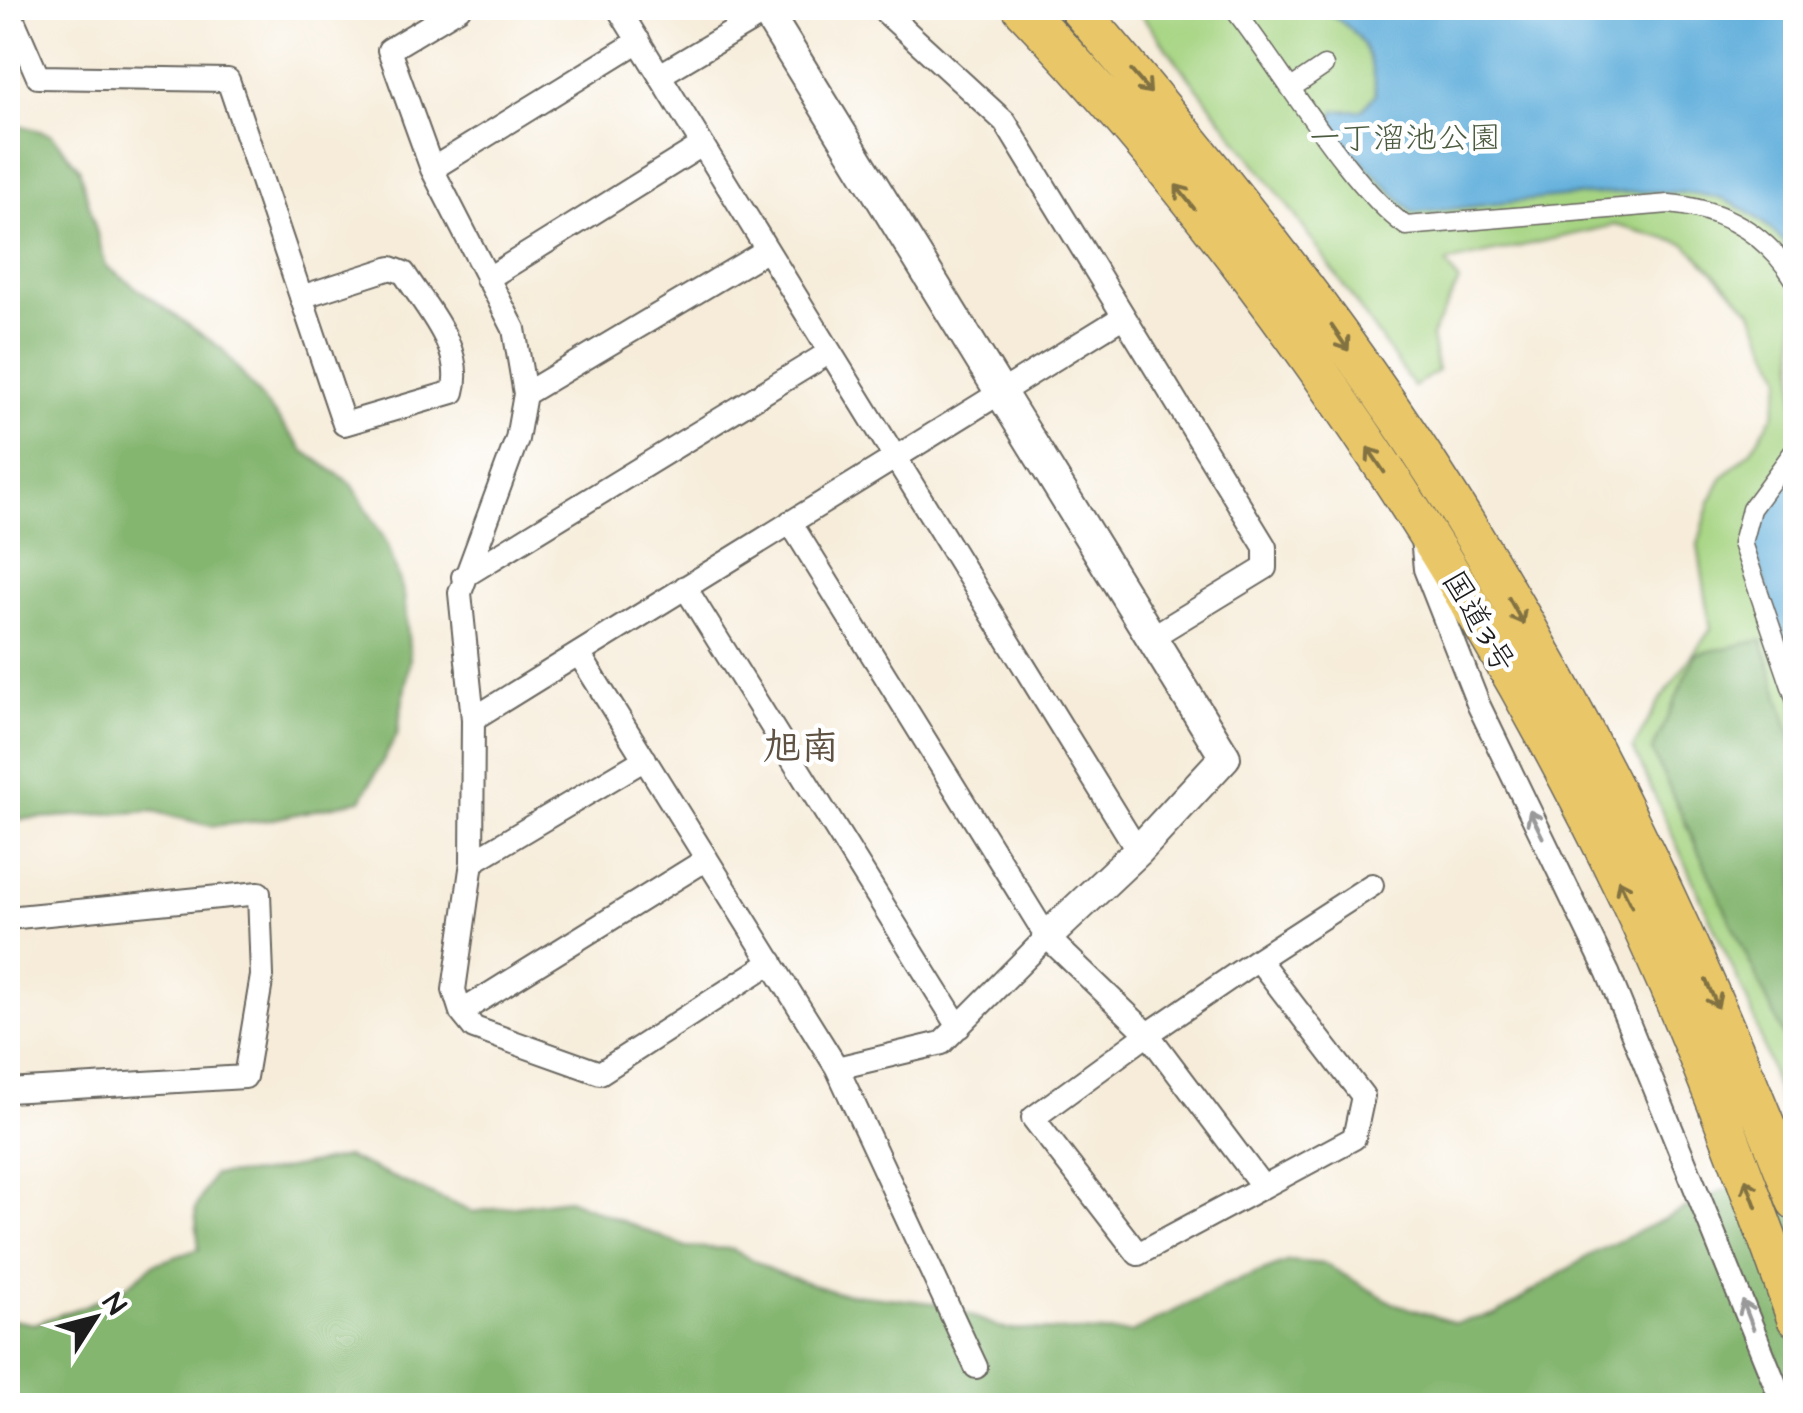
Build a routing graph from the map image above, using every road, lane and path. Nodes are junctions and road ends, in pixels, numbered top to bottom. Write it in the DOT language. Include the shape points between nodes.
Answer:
graph roads {
  1 [pos="8,8"];
  2 [pos="459,8"];
  3 [pos="618,8"];
  4 [pos="880,8"];
  5 [pos="1078,8"];
  6 [pos="1233,8"];
  7 [pos="768,9"];
  8 [pos="1027,14"];
  9 [pos="639,41"];
  10 [pos="1324,66"];
  11 [pos="660,75"];
  12 [pos="1293,87"];
  13 [pos="702,145"];
  14 [pos="432,169"];
  15 [pos="767,250"];
  16 [pos="487,279"];
  17 [pos="1796,282"];
  18 [pos="301,297"];
  19 [pos="1122,318"];
  20 [pos="830,352"];
  21 [pos="1001,390"];
  22 [pos="525,394"];
  23 [pos="1796,448"];
  24 [pos="896,457"];
  25 [pos="790,522"];
  26 [pos="1420,524"];
  27 [pos="462,577"];
  28 [pos="685,587"];
  29 [pos="1152,636"];
  30 [pos="579,654"];
  31 [pos="1796,701"];
  32 [pos="472,719"];
  33 [pos="645,759"];
  34 [pos="1138,851"];
  35 [pos="708,859"];
  36 [pos="472,862"];
  37 [pos="1372,885"];
  38 [pos="8,918"];
  39 [pos="1047,937"];
  40 [pos="1258,959"];
  41 [pos="772,962"];
  42 [pos="461,1012"];
  43 [pos="959,1027"];
  44 [pos="1148,1034"];
  45 [pos="837,1068"];
  46 [pos="8,1091"];
  47 [pos="1263,1187"];
  48 [pos="1796,1201"];
  49 [pos="1796,1318"];
  50 [pos="976,1367"];
  51 [pos="1784,1406"];
  1 -- 18 [label="street" via="38,77 228,80"];
  2 -- 14 [label="street" via="389,50"];
  3 -- 9 [label="street"];
  4 -- 19 [label="street" via="1005,122"];
  5 -- 48 [label="highway, 国道3号, one-way" via="1297,276 1477,541 1654,865"];
  6 -- 12 [label="street"];
  7 -- 11 [label="street"];
  7 -- 21 [label="street"];
  26 -- 8 [label="highway, 国道3号, one-way" via="1284,325 1167,173"];
  9 -- 11 [label="street"];
  9 -- 14 [label="street"];
  10 -- 12 [label="street"];
  11 -- 13 [label="street"];
  12 -- 17 [label="street" via="1390,215 1406,226 1698,206 1757,236"];
  13 -- 15 [label="street"];
  13 -- 16 [label="street"];
  14 -- 16 [label="street"];
  15 -- 20 [label="street"];
  15 -- 22 [label="street"];
  16 -- 22 [label="street" via="514,329"];
  18 -- 18 [label="street" via="344,424 453,392 458,372 450,347 404,272 391,268"];
  19 -- 21 [label="street"];
  19 -- 29 [label="street" via="1265,547 1265,568"];
  20 -- 24 [label="street"];
  20 -- 27 [label="street"];
  21 -- 24 [label="street"];
  21 -- 29 [label="street"];
  22 -- 27 [label="street" via="517,439"];
  23 -- 31 [label="street" via="1751,509 1742,543"];
  24 -- 25 [label="street"];
  24 -- 34 [label="street"];
  25 -- 28 [label="street"];
  25 -- 39 [label="street"];
  49 -- 26 [label="highway, 国道3号, one-way" via="1738,1156 1627,896"];
  51 -- 26 [label="street, one-way" via="1608,973 1479,706 1424,569"];
  27 -- 32 [label="street"];
  28 -- 30 [label="street"];
  28 -- 43 [label="street"];
  29 -- 34 [label="street" via="1225,757"];
  30 -- 32 [label="street"];
  30 -- 33 [label="street"];
  32 -- 36 [label="street"];
  33 -- 35 [label="street"];
  33 -- 36 [label="street"];
  34 -- 39 [label="street"];
  35 -- 41 [label="street"];
  35 -- 42 [label="street"];
  36 -- 42 [label="street" via="454,990"];
  37 -- 40 [label="street"];
  38 -- 46 [label="street" via="259,894 262,976 244,1077"];
  39 -- 43 [label="street"];
  39 -- 44 [label="street"];
  40 -- 44 [label="street"];
  40 -- 47 [label="street" via="1363,1096 1354,1138"];
  41 -- 42 [label="street" via="600,1073 474,1028"];
  41 -- 45 [label="street"];
  43 -- 45 [label="street" via="942,1043"];
  44 -- 47 [label="street"];
  44 -- 47 [label="street" via="1033,1118 1138,1254"];
  45 -- 50 [label="street"];
}
